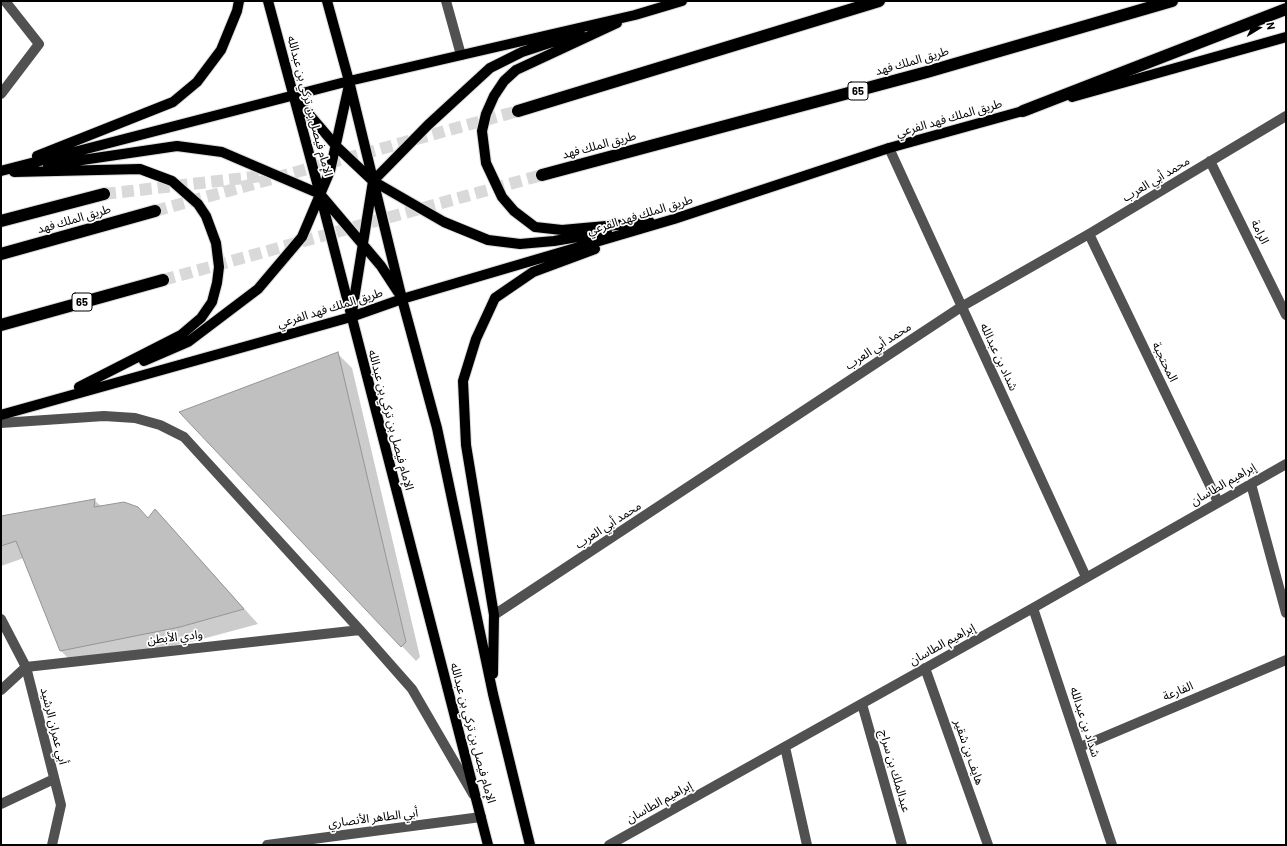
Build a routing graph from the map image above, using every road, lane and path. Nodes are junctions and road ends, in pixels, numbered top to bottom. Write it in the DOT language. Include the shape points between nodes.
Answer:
graph roads {
  1 [pos="5,1"];
  2 [pos="239,1"];
  3 [pos="268,1"];
  4 [pos="327,1"];
  5 [pos="446,1"];
  6 [pos="682,1"];
  7 [pos="878,1"];
  8 [pos="1172,1"];
  9 [pos="1286,9"];
  10 [pos="635,15"];
  11 [pos="1286,37"];
  12 [pos="461,55"];
  13 [pos="349,81"];
  14 [pos="1,94"];
  15 [pos="292,96"];
  16 [pos="1023,111"];
  17 [pos="518,112"];
  18 [pos="1286,116"];
  19 [pos="337,147"];
  20 [pos="889,148"];
  21 [pos="1210,162"];
  22 [pos="1,171"];
  23 [pos="542,175"];
  24 [pos="373,181"];
  25 [pos="104,194"];
  26 [pos="320,194"];
  27 [pos="156,211"];
  28 [pos="674,219"];
  29 [pos="1,221"];
  30 [pos="1089,234"];
  31 [pos="364,247"];
  32 [pos="1,254"];
  33 [pos="163,280"];
  34 [pos="402,299"];
  35 [pos="961,307"];
  36 [pos="1286,315"];
  37 [pos="351,317"];
  38 [pos="1,325"];
  39 [pos="60,397"];
  40 [pos="1,415"];
  41 [pos="1,423"];
  42 [pos="1286,464"];
  43 [pos="1251,484"];
  44 [pos="1218,502"];
  45 [pos="1086,577"];
  46 [pos="1034,608"];
  47 [pos="1286,613"];
  48 [pos="494,615"];
  49 [pos="1,619"];
  50 [pos="360,630"];
  51 [pos="1286,660"];
  52 [pos="26,667"];
  53 [pos="926,668"];
  54 [pos="1,690"];
  55 [pos="493,694"];
  56 [pos="862,704"];
  57 [pos="785,747"];
  58 [pos="1080,747"];
  59 [pos="54,779"];
  60 [pos="477,801"];
  61 [pos="1,804"];
  62 [pos="481,817"];
  63 [pos="52,845"];
  64 [pos="267,845"];
  65 [pos="488,845"];
  66 [pos="530,845"];
  67 [pos="609,845"];
  68 [pos="807,845"];
  69 [pos="902,845"];
  70 [pos="988,845"];
  71 [pos="1112,845"];
  1 -- 14 [label="street" via="39,44"];
  2 -- 22 [label="main road" via="221,50 197,82 173,102"];
  3 -- 15 [label="main road, الإمام فيصل بن تركي بن عبدالله"];
  4 -- 13 [label="main road"];
  5 -- 12 [label="street"];
  6 -- 10 [label="main road"];
  7 -- 17 [label="highway"];
  8 -- 23 [label="highway, طريق الملك فهد / 65" via="927,72"];
  9 -- 16 [label="highway"];
  10 -- 12 [label="main road"];
  10 -- 24 [label="main road" via="522,52 490,68 428,125"];
  10 -- 28 [label="main road" via="516,70 504,81 486,114 482,131 486,163 502,197 514,211 535,227 562,230"];
  11 -- 16 [label="main road, طريق الملك فهد الفرعي"];
  12 -- 13 [label="main road"];
  13 -- 15 [label="main road"];
  13 -- 19 [label="main road"];
  13 -- 24 [label="main road"];
  15 -- 19 [label="main road"];
  15 -- 22 [label="main road"];
  15 -- 26 [label="main road, الإمام فيصل بن تركي بن عبدالله"];
  16 -- 20 [label="main road, طريق الملك فهد الفرعي"];
  18 -- 21 [label="street, محمد أبي العرب"];
  19 -- 24 [label="main road"];
  19 -- 26 [label="main road"];
  20 -- 28 [label="main road, طريق الملك فهد الفرعي"];
  20 -- 35 [label="street, شداد بن عبدالله"];
  21 -- 30 [label="street, محمد أبي العرب"];
  21 -- 36 [label="street, الرامة"];
  22 -- 26 [label="main road" via="177,146 222,152"];
  22 -- 39 [label="main road" via="140,169 172,181 198,204 206,216 216,243 219,268 217,283 212,302 201,318 181,336"];
  24 -- 28 [label="main road" via="444,222 488,240 520,244 554,242"];
  24 -- 31 [label="main road"];
  24 -- 34 [label="main road"];
  25 -- 29 [label="highway"];
  26 -- 31 [label="main road"];
  26 -- 37 [label="main road, الإمام فيصل بن تركي بن عبدالله"];
  26 -- 39 [label="main road" via="302,237 258,289 188,342"];
  27 -- 32 [label="highway, طريق الملك فهد"];
  28 -- 34 [label="main road, طريق الملك فهد الفرعي"];
  28 -- 48 [label="main road" via="532,272 495,298 476,339 463,380 466,446"];
  30 -- 35 [label="street, محمد أبي العرب"];
  30 -- 44 [label="street, المحتجبة"];
  31 -- 34 [label="main road"];
  31 -- 37 [label="main road"];
  33 -- 38 [label="highway, 65"];
  34 -- 37 [label="main road, طريق الملك فهد الفرعي"];
  34 -- 55 [label="main road" via="437,428"];
  35 -- 45 [label="street, شداد بن عبدالله"];
  35 -- 48 [label="street, محمد أبي العرب"];
  37 -- 39 [label="main road, طريق الملك فهد الفرعي"];
  37 -- 60 [label="main road, الإمام فيصل بن تركي بن عبدالله"];
  39 -- 40 [label="main road, طريق الملك فهد الفرعي"];
  41 -- 50 [label="street" via="104,416 135,418 160,425 184,437"];
  42 -- 43 [label="street, إبراهيم الطاسان"];
  43 -- 44 [label="street, إبراهيم الطاسان"];
  43 -- 47 [label="street"];
  44 -- 45 [label="street, إبراهيم الطاسان"];
  45 -- 46 [label="street, إبراهيم الطاسان"];
  46 -- 53 [label="street, إبراهيم الطاسان"];
  46 -- 58 [label="street, شداد بن عبدالله"];
  48 -- 55 [label="main road"];
  49 -- 52 [label="street, أبي عمران الرشيد"];
  50 -- 52 [label="street, وادي الأبطن"];
  50 -- 60 [label="street" via="412,689"];
  51 -- 58 [label="street, الفارعة"];
  52 -- 54 [label="street"];
  52 -- 59 [label="street, أبي عمران الرشيد"];
  53 -- 56 [label="street, إبراهيم الطاسان"];
  53 -- 70 [label="street, هايف بن شقير"];
  55 -- 66 [label="main road"];
  56 -- 57 [label="street, إبراهيم الطاسان"];
  56 -- 69 [label="street, عبدالملك بن سراج"];
  57 -- 67 [label="street, إبراهيم الطاسان"];
  57 -- 68 [label="street"];
  58 -- 71 [label="street, شداد بن عبدالله"];
  59 -- 61 [label="street"];
  59 -- 63 [label="street, أبي عمران الرشيد" via="61,805"];
  60 -- 62 [label="main road, الإمام فيصل بن تركي بن عبدالله"];
  62 -- 64 [label="street, أبي الطاهر الأنصاري"];
  62 -- 65 [label="main road, الإمام فيصل بن تركي بن عبدالله"];
}
